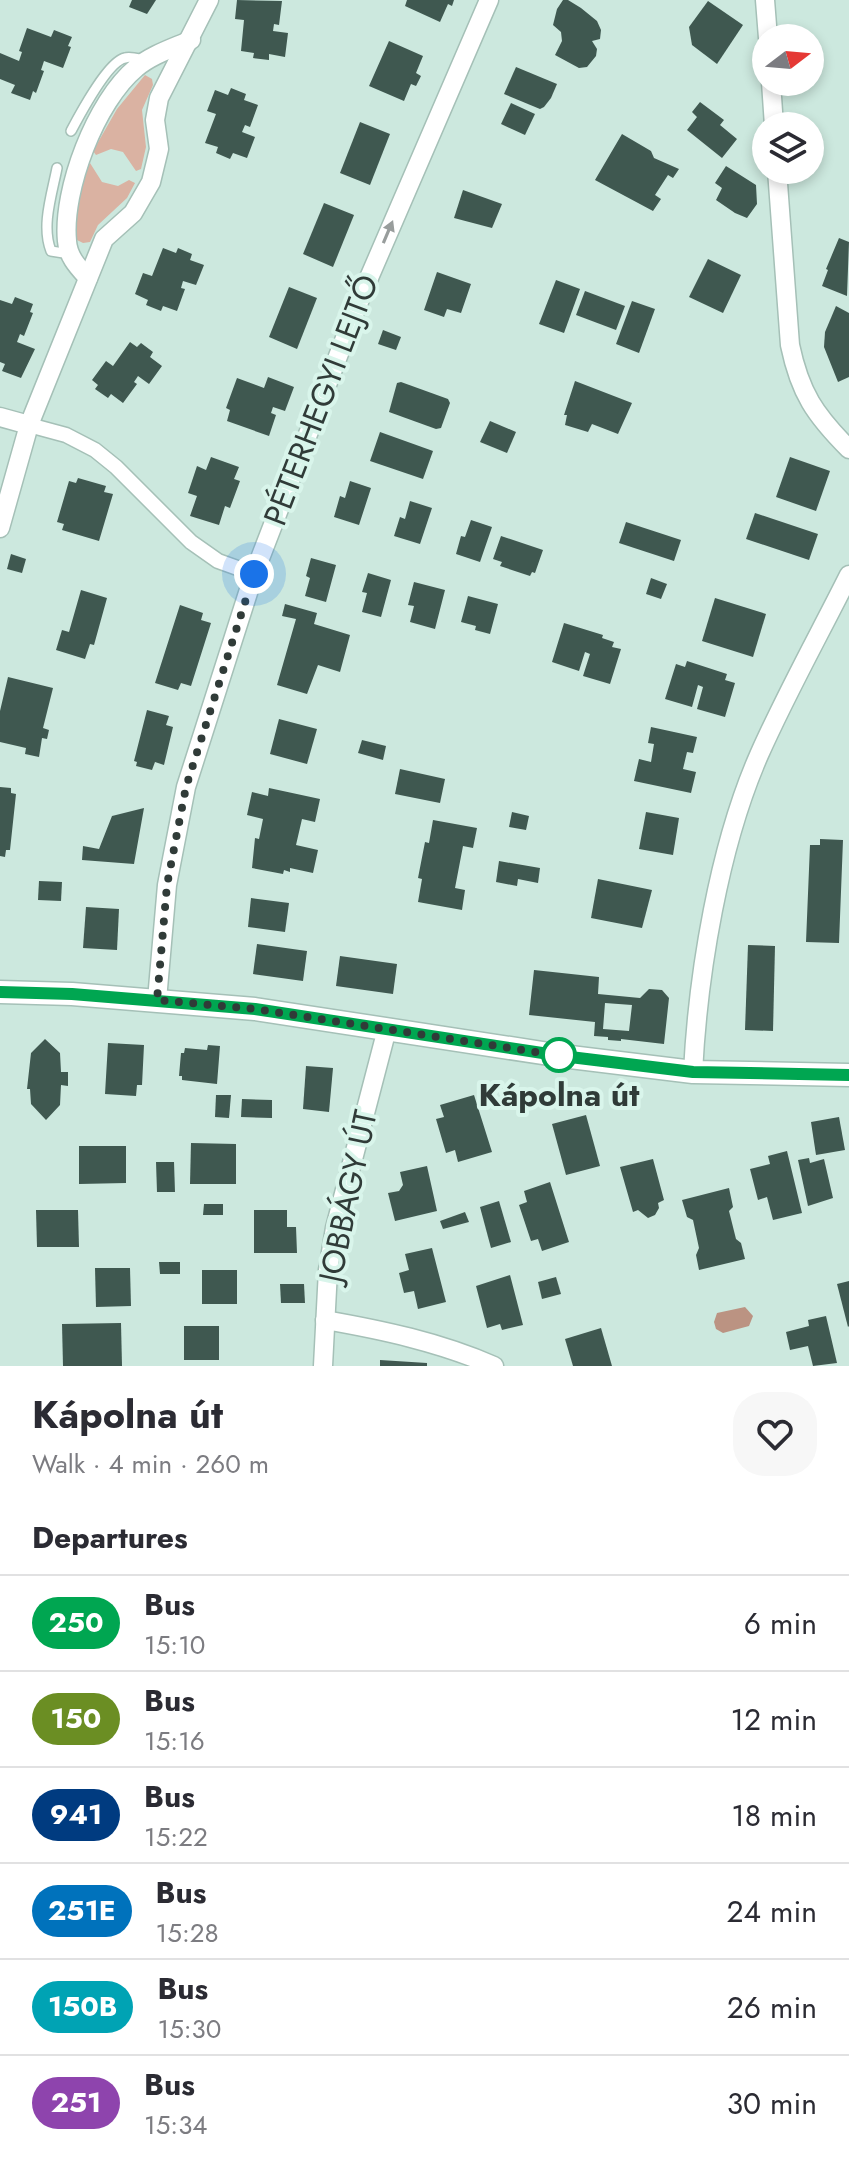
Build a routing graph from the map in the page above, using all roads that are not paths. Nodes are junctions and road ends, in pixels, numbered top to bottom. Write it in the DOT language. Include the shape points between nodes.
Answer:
graph roads {
  1 [pos="209,0"];
  2 [pos="489,0"];
  3 [pos="765,0"];
  4 [pos="767,24"];
  5 [pos="191,40"];
  6 [pos="148,60"];
  7 [pos="71,131"];
  8 [pos="57,168"];
  9 [pos="778,184"];
  10 [pos="70,254"];
  11 [pos="88,278"];
  12 [pos="0,417"];
  13 [pos="29,425"];
  14 [pos="849,449"];
  15 [pos="0,528"];
  16 [pos="254,574"];
  17 [pos="849,575"];
  18 [pos="0,992"];
  19 [pos="157,1000"];
  20 [pos="387,1029"];
  21 [pos="693,1072"];
  22 [pos="849,1075"];
  23 [pos="325,1320"];
  24 [pos="323,1366"];
  25 [pos="494,1366"];
  1 -- 5 [label="street"];
  16 -- 2 [label="street, PÉTERHEGYI LEJTŐ, one-way" via="362,294"];
  3 -- 4 [label="street"];
  5 -- 6 [label="street"];
  5 -- 11 [label="street" via="159,98 159,149 145,195 104,239"];
  6 -- 7 [label="lane" via="124,57 118,62 92,93"];
  6 -- 10 [label="street" via="120,86 85,146 69,200"];
  8 -- 10 [label="lane" via="47,237 51,251"];
  9 -- 14 [label="street" via="795,367 812,409"];
  10 -- 11 [label="street"];
  11 -- 13 [label="street"];
  12 -- 13 [label="street"];
  13 -- 15 [label="street"];
  13 -- 16 [label="street" via="95,450 191,542 218,561"];
  16 -- 19 [label="street, PÉTERHEGYI LEJTŐ" via="186,787 167,885"];
  17 -- 21 [label="street" via="758,757 740,806 710,931"];
  18 -- 19 [label="street"];
  19 -- 20 [label="street"];
  20 -- 21 [label="street"];
  20 -- 23 [label="street, JOBBÁGY ÚT" via="335,1228"];
  21 -- 22 [label="street"];
  23 -- 24 [label="street, JOBBÁGY ÚT"];
  23 -- 25 [label="street" via="393,1332"];
}
